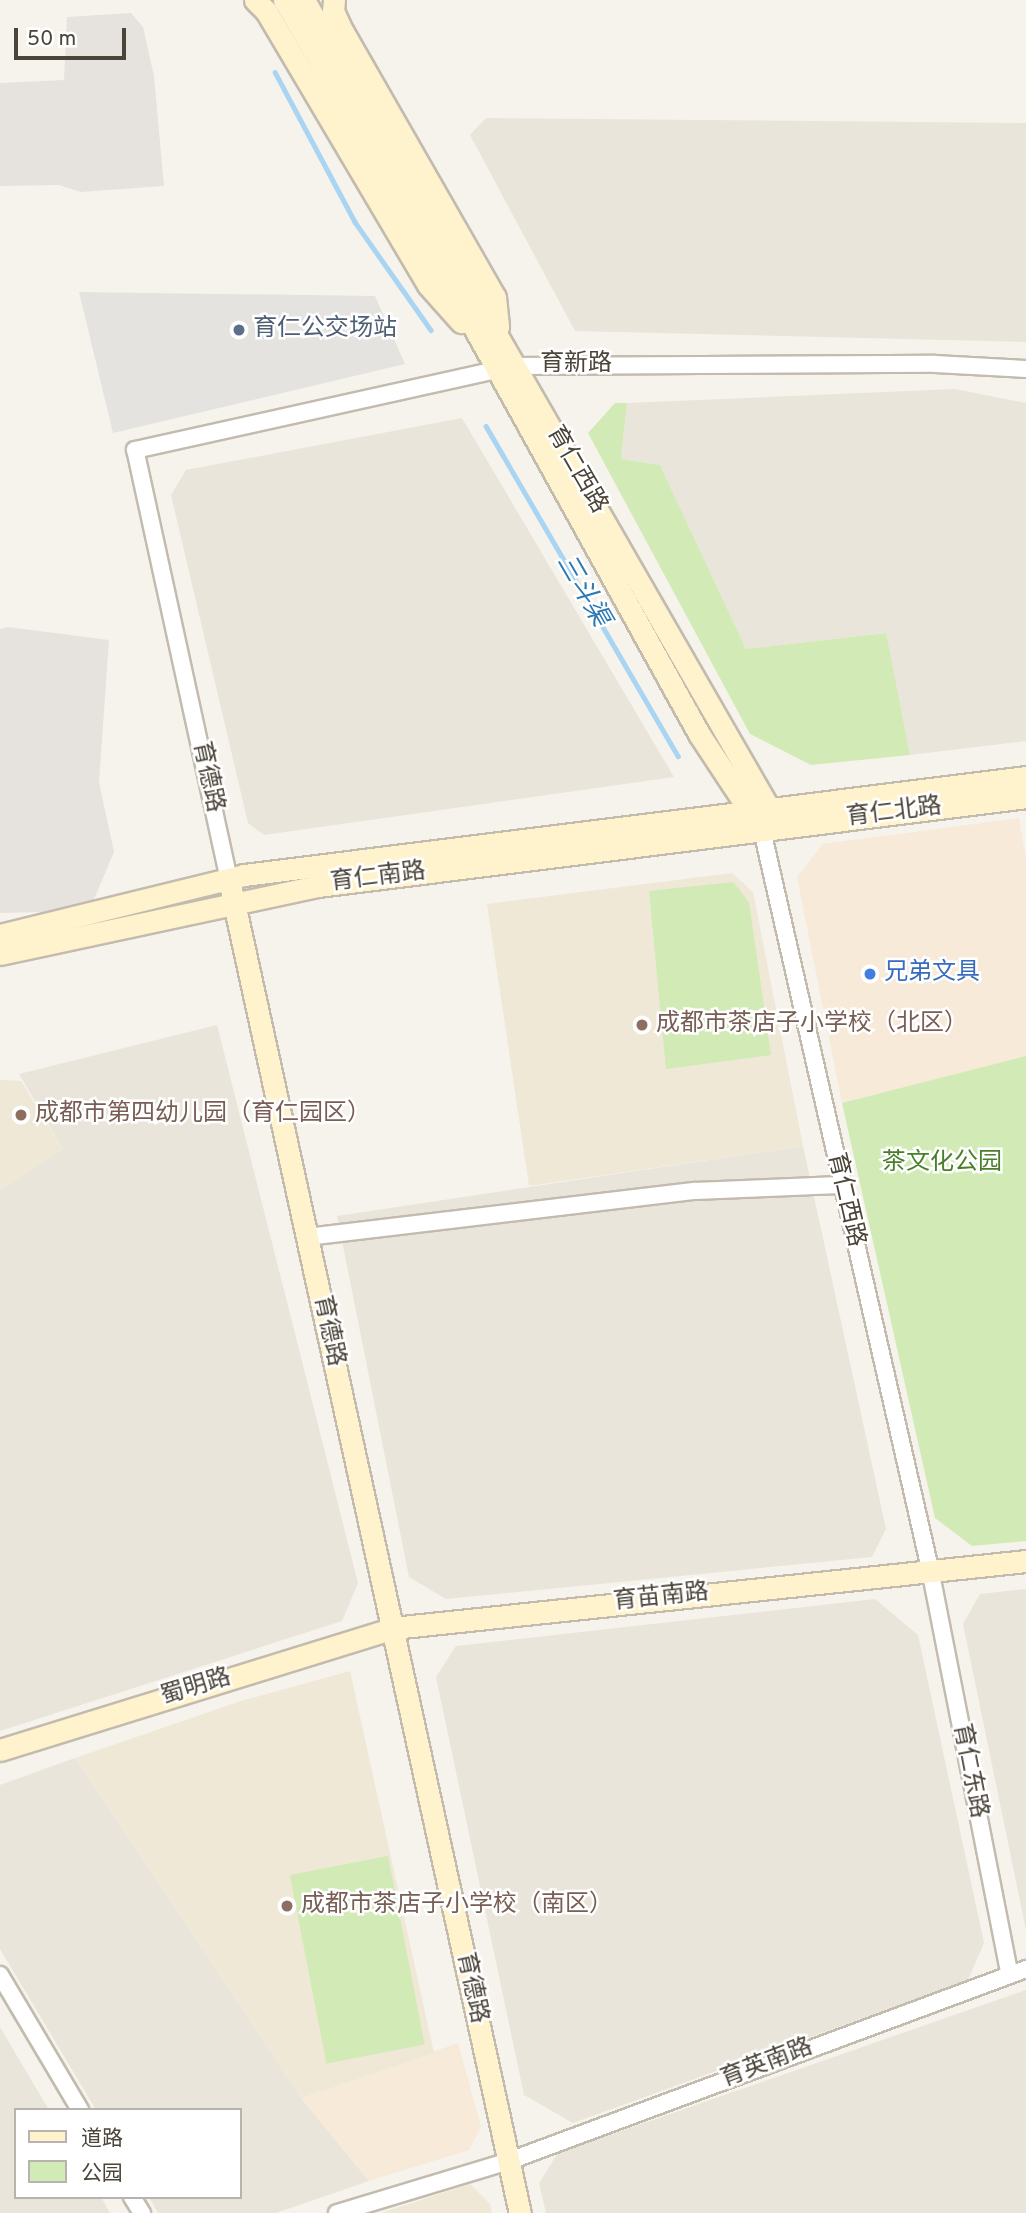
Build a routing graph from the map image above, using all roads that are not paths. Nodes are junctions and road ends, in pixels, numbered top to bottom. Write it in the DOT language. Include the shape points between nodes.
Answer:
graph roads {
  1 [pos="255,0"];
  2 [pos="284,0"];
  3 [pos="304,0"];
  4 [pos="334,0"];
  5 [pos="361,116"];
  6 [pos="490,341"];
  7 [pos="505,369"];
  8 [pos="1026,369"];
  9 [pos="135,450"];
  10 [pos="1026,777"];
  11 [pos="1026,797"];
  12 [pos="761,817"];
  13 [pos="232,890"];
  14 [pos="0,935"];
  15 [pos="0,954"];
  16 [pos="841,1185"];
  17 [pos="307,1237"];
  18 [pos="1026,1561"];
  19 [pos="930,1569"];
  20 [pos="393,1628"];
  21 [pos="0,1750"];
  22 [pos="1026,1969"];
  23 [pos="1009,1973"];
  24 [pos="0,1975"];
  25 [pos="79,2108"];
  26 [pos="509,2161"];
  27 [pos="337,2213"];
  28 [pos="520,2213"];
  1 -- 6 [label="street" via="267,11 428,285"];
  2 -- 5 [label="street"];
  3 -- 5 [label="street"];
  4 -- 6 [label="street" via="333,11 343,32 495,297"];
  5 -- 6 [label="street, 育仁西路"];
  6 -- 7 [label="street, 育仁西路"];
  7 -- 8 [label="street, 育新路" via="934,364"];
  7 -- 9 [label="street, 育新路"];
  7 -- 12 [label="street, 育仁西路"];
  9 -- 13 [label="street, 育德路"];
  10 -- 12 [label="street"];
  11 -- 12 [label="street, 育仁北路"];
  12 -- 13 [label="street, 育仁南路" via="318,886"];
  12 -- 16 [label="street, 育仁西路"];
  13 -- 14 [label="street"];
  13 -- 15 [label="street, 育仁南路"];
  13 -- 17 [label="street, 育德路"];
  16 -- 17 [label="street" via="695,1191"];
  16 -- 19 [label="street, 育仁西路"];
  17 -- 20 [label="street, 育德路"];
  18 -- 19 [label="street, 育苗南路"];
  19 -- 20 [label="street, 育苗南路"];
  19 -- 23 [label="street, 育仁东路"];
  20 -- 21 [label="street, 蜀明路"];
  20 -- 26 [label="street, 育德路"];
  22 -- 23 [label="street, 育英南路"];
  23 -- 26 [label="street, 育英南路"];
  24 -- 25 [label="street"];
  26 -- 27 [label="street, 育英南路"];
  26 -- 28 [label="street, 育德路"];
}
